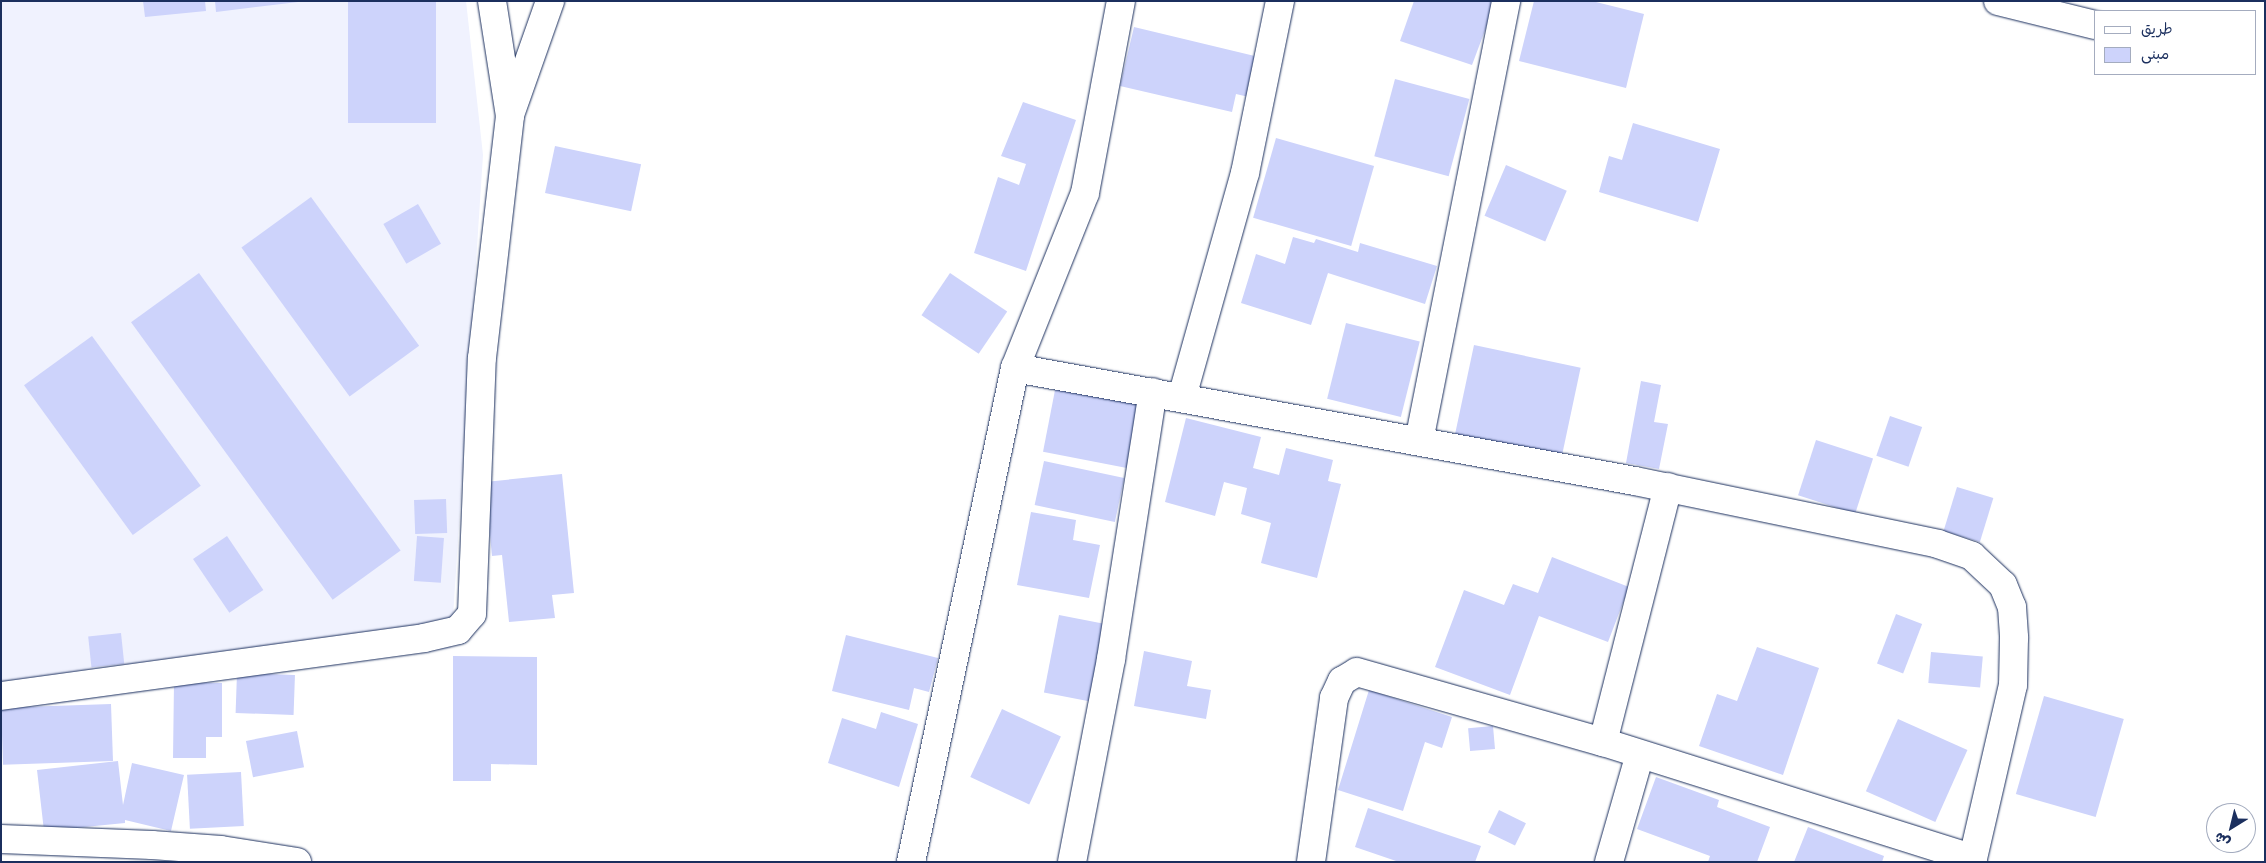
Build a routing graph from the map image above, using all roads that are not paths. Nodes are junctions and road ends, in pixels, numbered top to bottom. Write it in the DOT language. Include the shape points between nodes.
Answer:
graph roads {
  1 [pos="492,1"];
  2 [pos="550,1"];
  3 [pos="1122,1"];
  4 [pos="1280,1"];
  5 [pos="1506,1"];
  6 [pos="1998,1"];
  7 [pos="2094,25"];
  8 [pos="510,116"];
  9 [pos="1015,368"];
  10 [pos="1153,392"];
  11 [pos="1182,397"];
  12 [pos="1419,441"];
  13 [pos="1668,488"];
  14 [pos="1,696"];
  15 [pos="1603,742"];
  16 [pos="1640,754"];
  17 [pos="1,839"];
  18 [pos="1973,860"];
  19 [pos="298,862"];
  20 [pos="911,862"];
  21 [pos="1072,862"];
  22 [pos="1311,862"];
  23 [pos="1609,862"];
  1 -- 8 [label="street"];
  2 -- 8 [label="street"];
  3 -- 9 [label="street" via="1085,193"];
  4 -- 11 [label="street" via="1245,173"];
  5 -- 12 [label="street"];
  6 -- 7 [label="street"];
  8 -- 14 [label="street" via="482,358 472,614 458,630 424,638"];
  9 -- 10 [label="street"];
  9 -- 20 [label="street"];
  10 -- 11 [label="street"];
  10 -- 21 [label="street" via="1111,659"];
  11 -- 12 [label="street"];
  12 -- 13 [label="street"];
  13 -- 15 [label="street"];
  13 -- 18 [label="street" via="1938,544 1972,556 2003,585 2012,614 2013,685"];
  15 -- 16 [label="street"];
  15 -- 22 [label="street" via="1386,679 1356,672 1350,674 1334,698"];
  16 -- 18 [label="street"];
  16 -- 23 [label="street"];
  17 -- 19 [label="street" via="221,850"];
}
